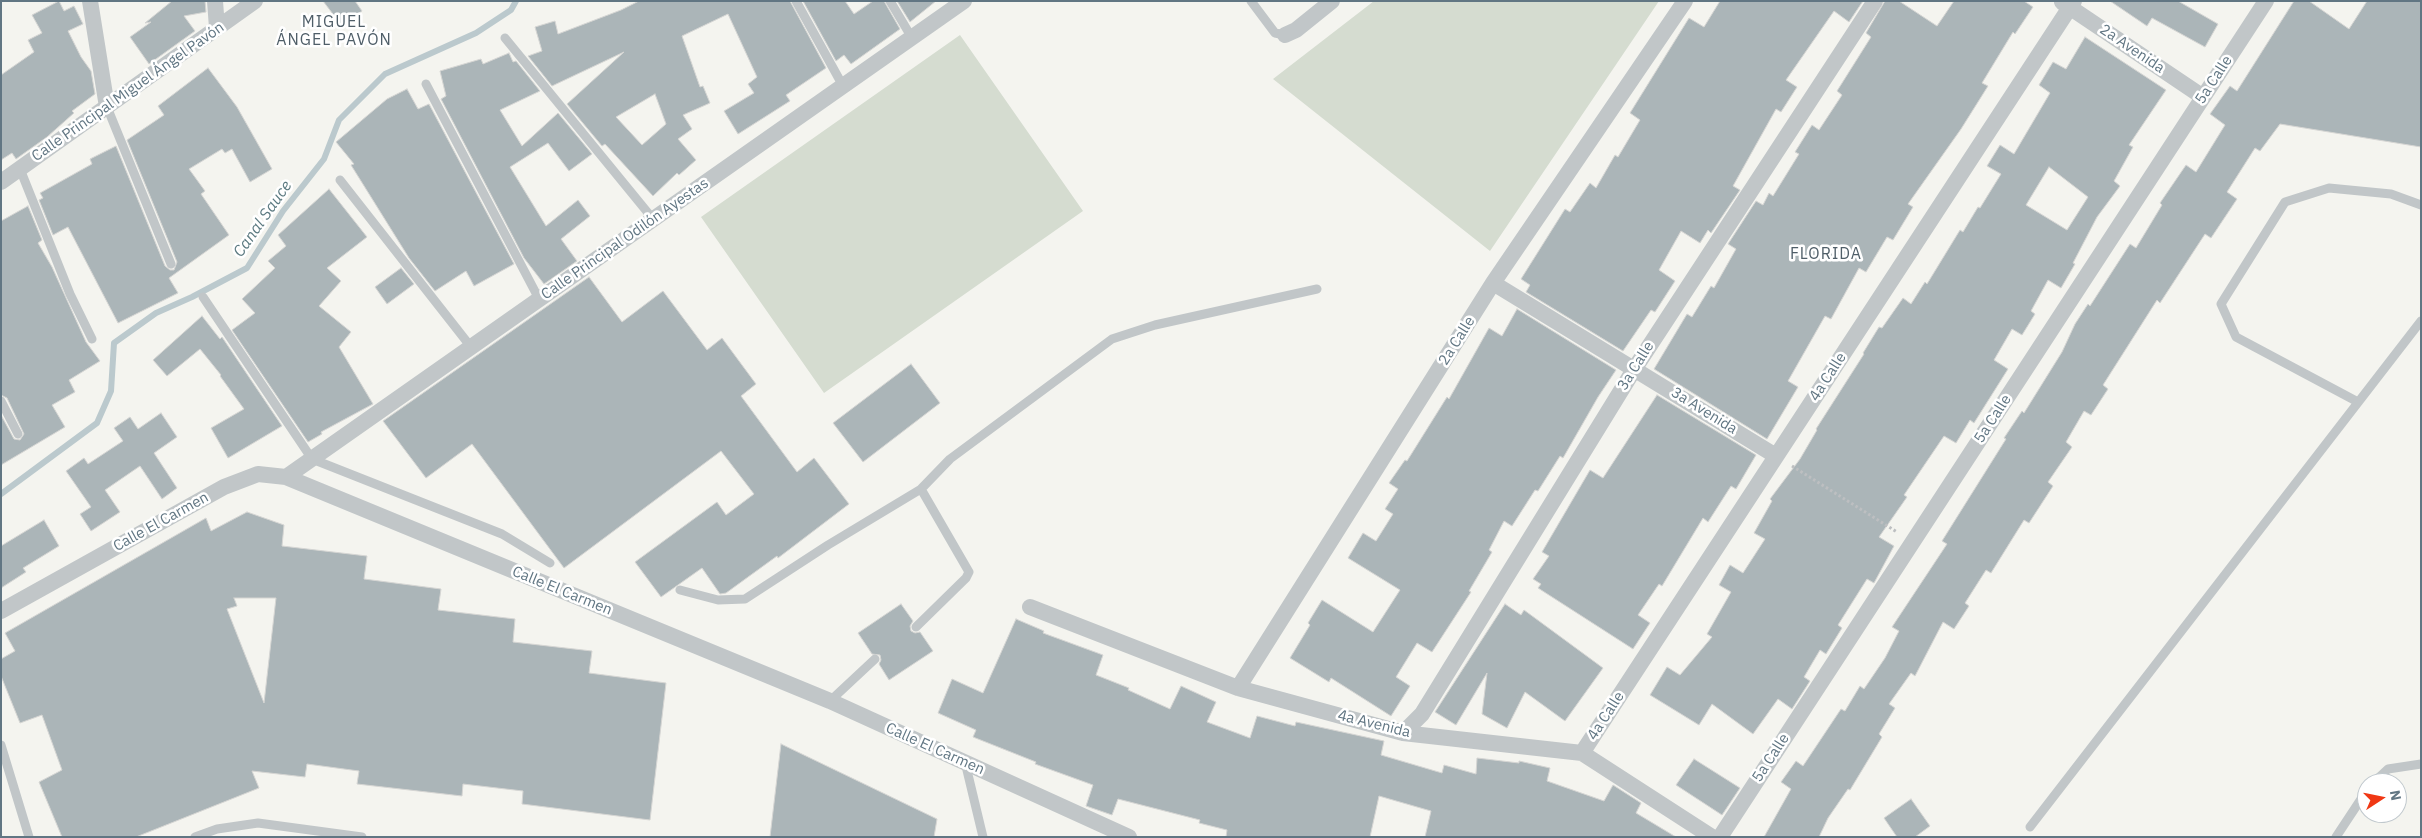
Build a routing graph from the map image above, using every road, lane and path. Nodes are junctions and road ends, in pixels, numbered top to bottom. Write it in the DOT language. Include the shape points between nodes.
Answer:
graph roads {
  1 [pos="90,1"];
  2 [pos="215,1"];
  3 [pos="255,1"];
  4 [pos="796,1"];
  5 [pos="890,1"];
  6 [pos="964,1"];
  7 [pos="1251,1"];
  8 [pos="1332,1"];
  9 [pos="1685,1"];
  10 [pos="1875,1"];
  11 [pos="2266,1"];
  12 [pos="2068,3"];
  13 [pos="217,28"];
  14 [pos="1284,35"];
  15 [pos="505,38"];
  16 [pos="912,38"];
  17 [pos="426,84"];
  18 [pos="843,86"];
  19 [pos="2203,97"];
  20 [pos="107,107"];
  21 [pos="20,169"];
  22 [pos="340,180"];
  23 [pos="1,182"];
  24 [pos="2421,205"];
  25 [pos="653,219"];
  26 [pos="171,264"];
  27 [pos="1493,283"];
  28 [pos="1317,289"];
  29 [pos="203,297"];
  30 [pos="540,299"];
  31 [pos="2421,321"];
  32 [pos="92,339"];
  33 [pos="471,348"];
  34 [pos="1634,368"];
  35 [pos="1,401"];
  36 [pos="2358,402"];
  37 [pos="18,434"];
  38 [pos="1776,456"];
  39 [pos="312,459"];
  40 [pos="286,477"];
  41 [pos="921,489"];
  42 [pos="1912,542"];
  43 [pos="550,563"];
  44 [pos="680,590"];
  45 [pos="1030,607"];
  46 [pos="1,611"];
  47 [pos="916,627"];
  48 [pos="875,659"];
  49 [pos="1238,688"];
  50 [pos="830,701"];
  51 [pos="1403,733"];
  52 [pos="1,745"];
  53 [pos="1582,753"];
  54 [pos="965,762"];
  55 [pos="2421,764"];
  56 [pos="2384,773"];
  57 [pos="2357,805"];
  58 [pos="2030,828"];
  59 [pos="29,837"];
  60 [pos="195,837"];
  61 [pos="362,837"];
  62 [pos="983,837"];
  63 [pos="1129,837"];
  64 [pos="1712,837"];
  65 [pos="1720,837"];
  66 [pos="2336,837"];
  1 -- 20 [label="street"];
  2 -- 13 [label="street"];
  3 -- 13 [label="street, Calle Principal Miguel Ángel Pavón"];
  4 -- 18 [label="lane"];
  5 -- 16 [label="lane"];
  6 -- 16 [label="street, Calle Principal Odilón Ayestas"];
  7 -- 14 [label="lane" via="1275,33"];
  8 -- 14 [label="street" via="1296,30"];
  9 -- 27 [label="street, 2a Calle"];
  10 -- 34 [label="street, 3a Calle"];
  11 -- 19 [label="street, 5a Calle"];
  12 -- 19 [label="street, 2a Avenida"];
  12 -- 38 [label="street, 4a Calle"];
  13 -- 20 [label="street, Calle Principal Miguel Ángel Pavón"];
  15 -- 25 [label="lane"];
  16 -- 18 [label="street, Calle Principal Odilón Ayestas"];
  17 -- 30 [label="lane"];
  18 -- 25 [label="street, Calle Principal Odilón Ayestas"];
  19 -- 42 [label="street, 5a Calle"];
  20 -- 21 [label="street, Calle Principal Miguel Ángel Pavón"];
  20 -- 26 [label="lane"];
  21 -- 23 [label="street, Calle Principal Miguel Ángel Pavón"];
  21 -- 32 [label="lane" via="70,294"];
  22 -- 33 [label="lane"];
  24 -- 36 [label="lane" via="2391,194 2329,188 2285,202 2221,304 2236,336"];
  25 -- 30 [label="street, Calle Principal Odilón Ayestas"];
  27 -- 34 [label="street, 3a Avenida"];
  27 -- 49 [label="street, 2a Calle"];
  28 -- 41 [label="lane" via="1155,325 1112,339 950,459"];
  29 -- 39 [label="lane"];
  30 -- 33 [label="street, Calle Principal Odilón Ayestas"];
  31 -- 36 [label="lane"];
  33 -- 39 [label="street, Calle Principal Odilón Ayestas"];
  34 -- 38 [label="street, 3a Avenida"];
  34 -- 51 [label="street, 3a Calle" via="1422,714"];
  35 -- 37 [label="lane"];
  36 -- 58 [label="lane"];
  38 -- 42 [label="path"];
  38 -- 53 [label="street, 4a Calle"];
  39 -- 40 [label="street, Calle Principal Odilón Ayestas"];
  39 -- 43 [label="lane" via="502,534"];
  40 -- 46 [label="street, Calle El Carmen" via="258,474 224,487"];
  40 -- 50 [label="street, Calle El Carmen"];
  41 -- 44 [label="lane" via="744,599 718,600"];
  41 -- 47 [label="lane" via="969,572"];
  42 -- 65 [label="street, 5a Calle"];
  45 -- 49 [label="street, 4a Avenida"];
  48 -- 50 [label="lane"];
  49 -- 51 [label="street, 4a Avenida"];
  50 -- 54 [label="street, Calle El Carmen"];
  51 -- 53 [label="street, 4a Avenida"];
  52 -- 59 [label="lane"];
  53 -- 64 [label="street, 4a Avenida"];
  54 -- 62 [label="lane"];
  54 -- 63 [label="street, Calle El Carmen"];
  55 -- 56 [label="lane" via="2388,769"];
  57 -- 66 [label="lane"];
  60 -- 61 [label="lane" via="217,829 258,823"];
}
